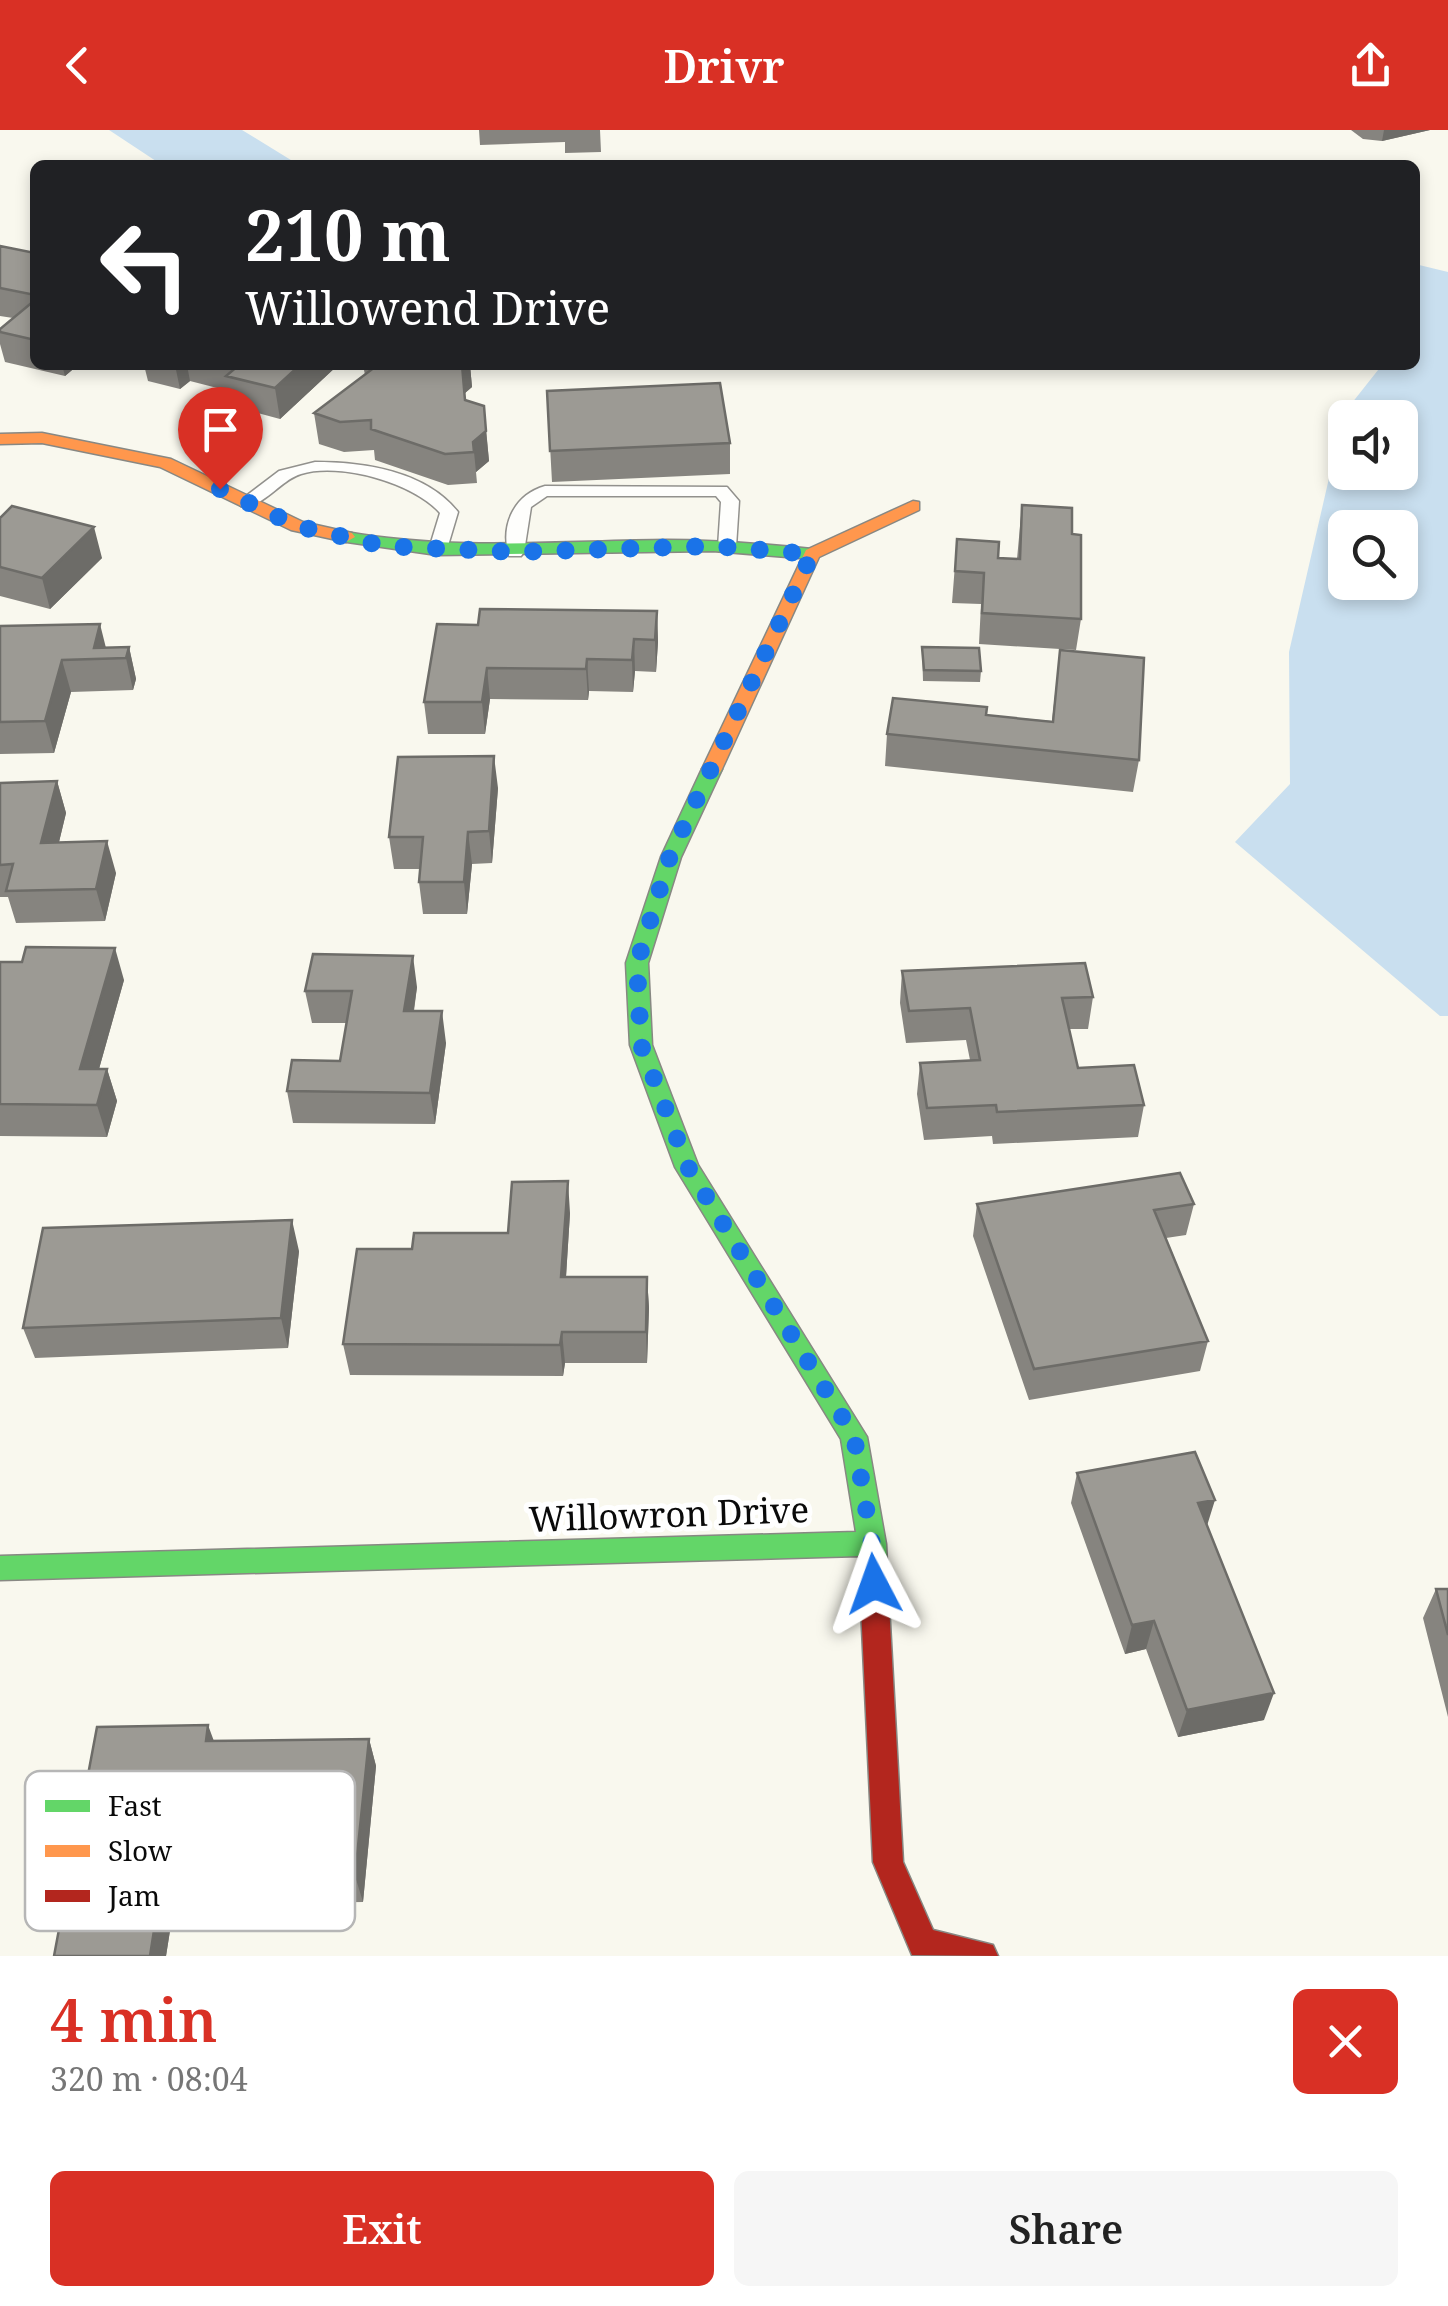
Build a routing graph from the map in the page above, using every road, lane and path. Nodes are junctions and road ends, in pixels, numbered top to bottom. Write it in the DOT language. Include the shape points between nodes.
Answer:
graph roads {
  1 [pos="0,438"];
  2 [pos="247,502"];
  3 [pos="914,506"];
  4 [pos="727,547"];
  5 [pos="438,549"];
  6 [pos="515,552"];
  7 [pos="812,554"];
  8 [pos="872,1544"];
  9 [pos="0,1568"];
  10 [pos="982,1956"];
  1 -- 2 [label="street" via="42,438 165,462"];
  2 -- 5 [label="street" via="297,526 384,546"];
  2 -- 5 [label="lane" via="294,470 364,470 443,502 449,512"];
  3 -- 7 [label="street"];
  4 -- 6 [label="street"];
  4 -- 6 [label="lane" via="730,500 721,492 545,491 521,504"];
  4 -- 7 [label="street"];
  5 -- 6 [label="street"];
  7 -- 8 [label="street" via="670,856 637,964 641,1045 688,1167 854,1436"];
  8 -- 9 [label="street, Willowron Drive"];
  8 -- 10 [label="street" via="888,1862 923,1944"];
}
